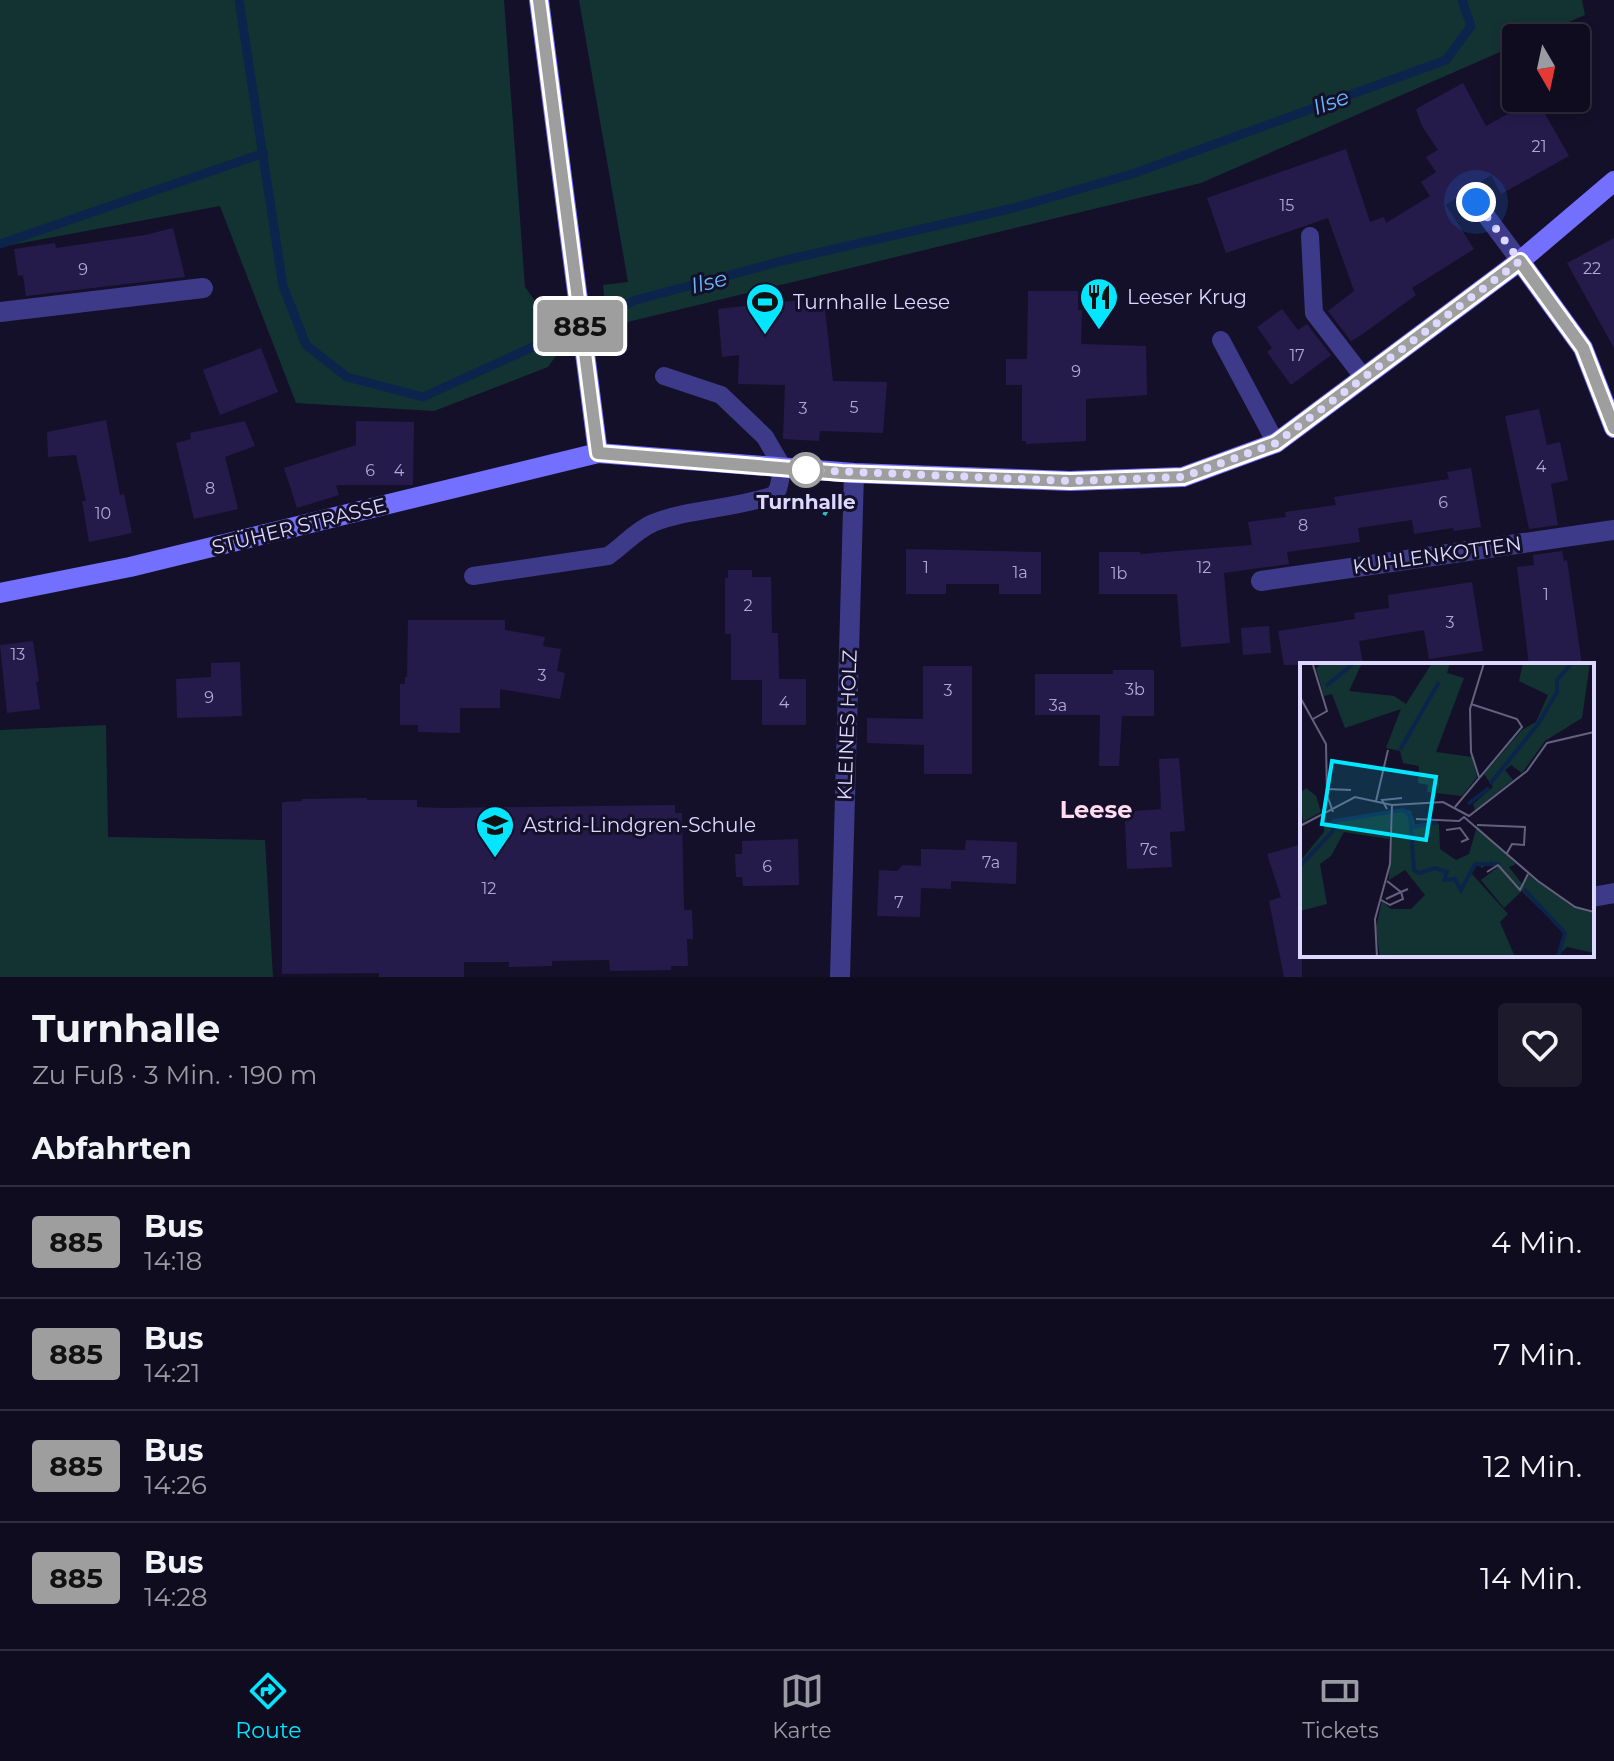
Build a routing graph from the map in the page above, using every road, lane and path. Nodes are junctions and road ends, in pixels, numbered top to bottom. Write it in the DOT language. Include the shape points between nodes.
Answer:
graph roads {
  1 [pos="539,0"];
  2 [pos="1614,181"];
  3 [pos="1476,202"];
  4 [pos="1310,236"];
  5 [pos="1520,261"];
  6 [pos="203,288"];
  7 [pos="0,312"];
  8 [pos="1221,340"];
  9 [pos="664,376"];
  10 [pos="1364,378"];
  11 [pos="1614,428"];
  12 [pos="1276,443"];
  13 [pos="598,453"];
  14 [pos="783,468"];
  15 [pos="854,473"];
  16 [pos="1614,530"];
  17 [pos="473,576"];
  18 [pos="1261,581"];
  19 [pos="0,593"];
  20 [pos="1614,893"];
  21 [pos="1594,897"];
  22 [pos="840,977"];
  1 -- 13 [label="main road"];
  2 -- 5 [label="main road, STÜHER STRASSE"];
  3 -- 5 [label="lane"];
  4 -- 10 [label="lane" via="1314,313"];
  5 -- 10 [label="main road, STÜHER STRASSE"];
  5 -- 11 [label="main road" via="1583,348"];
  6 -- 7 [label="street"];
  8 -- 12 [label="lane"];
  9 -- 14 [label="lane" via="721,395 765,437"];
  10 -- 12 [label="main road, STÜHER STRASSE"];
  12 -- 15 [label="main road, STÜHER STRASSE" via="1183,477 1070,481"];
  13 -- 14 [label="main road, STÜHER STRASSE"];
  13 -- 19 [label="main road, STÜHER STRASSE" via="130,567"];
  14 -- 15 [label="main road, STÜHER STRASSE"];
  14 -- 17 [label="lane" via="774,495 654,523 608,556"];
  15 -- 22 [label="street, KLEINES HOLZ"];
  16 -- 18 [label="street, KUHLENKOTTEN"];
  20 -- 21 [label="street"];
}
